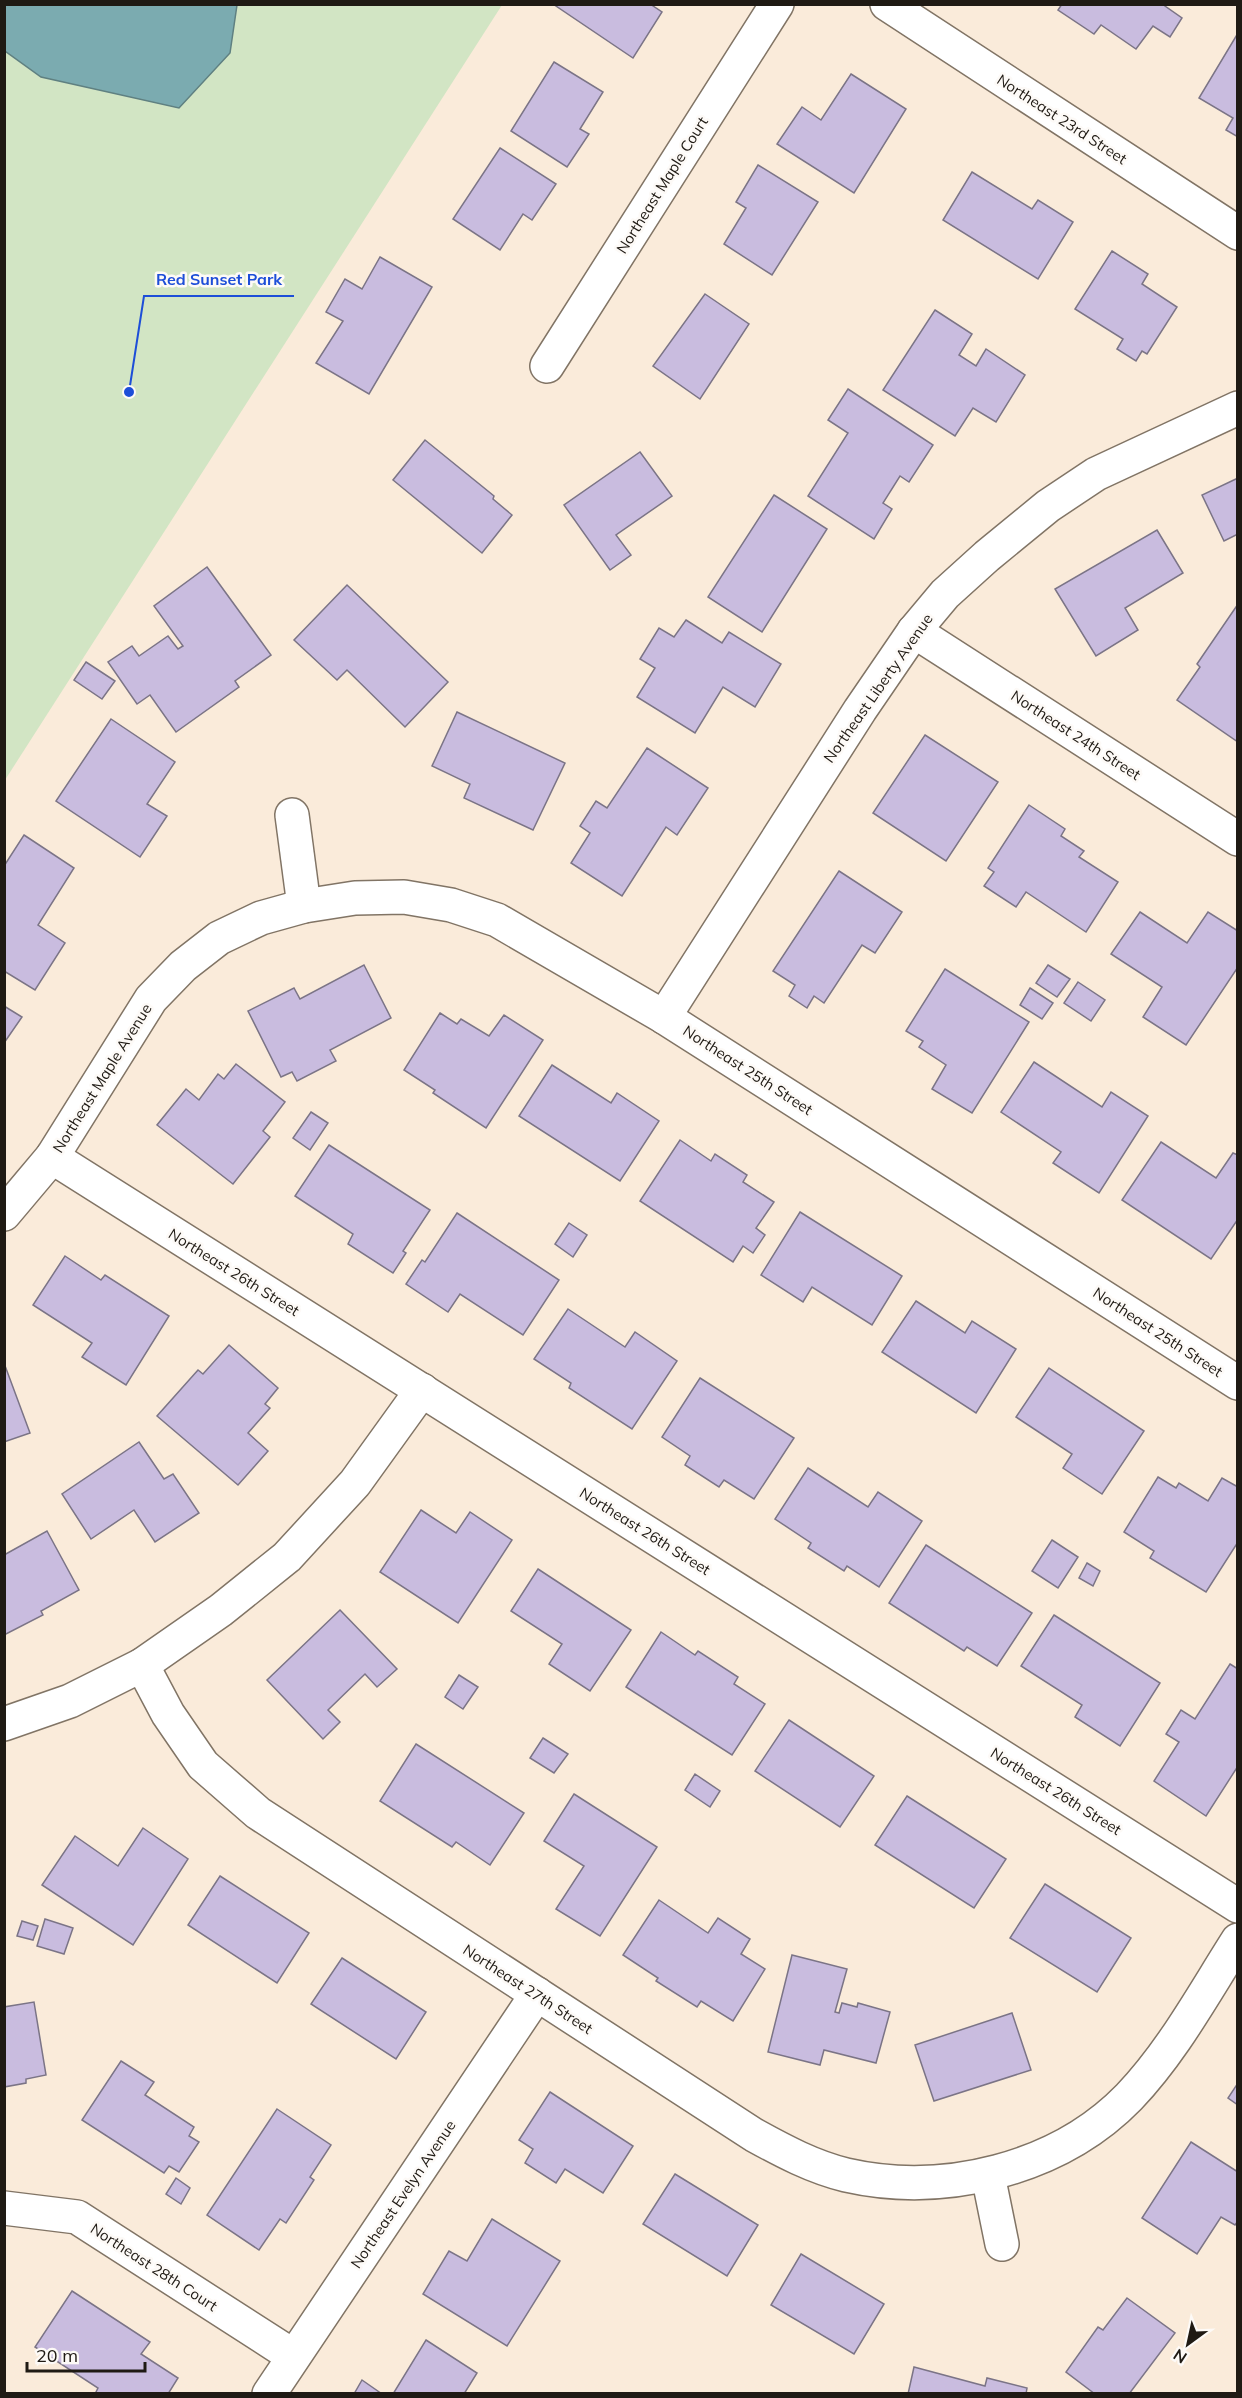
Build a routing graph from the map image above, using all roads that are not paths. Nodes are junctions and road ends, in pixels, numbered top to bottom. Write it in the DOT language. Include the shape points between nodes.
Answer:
graph roads {
  1 [pos="777,4"];
  2 [pos="887,4"];
  3 [pos="1238,233"];
  4 [pos="547,366"];
  5 [pos="1238,408"];
  6 [pos="914,631"];
  7 [pos="292,815"];
  8 [pos="1238,839"];
  9 [pos="304,906"];
  10 [pos="664,1017"];
  11 [pos="52,1158"];
  12 [pos="4,1214"];
  13 [pos="1238,1383"];
  14 [pos="422,1390"];
  15 [pos="142,1665"];
  16 [pos="4,1724"];
  17 [pos="1238,1906"];
  18 [pos="1238,1940"];
  19 [pos="537,1995"];
  20 [pos="988,2175"];
  21 [pos="4,2208"];
  22 [pos="1002,2244"];
  23 [pos="293,2356"];
  24 [pos="269,2394"];
  1 -- 4 [label="street, Northeast Maple Court"];
  2 -- 3 [label="street, Northeast 23rd Street"];
  5 -- 6 [label="street, Northeast Liberty Avenue" via="1096,474 1048,506 945,594"];
  6 -- 8 [label="street, Northeast 24th Street"];
  6 -- 10 [label="street, Northeast Liberty Avenue"];
  7 -- 9 [label="street"];
  9 -- 10 [label="street, Northeast 25th Street" via="355,898 404,897 451,905 497,920"];
  9 -- 11 [label="street, Northeast Maple Avenue" via="261,918 219,938 183,966 151,999"];
  10 -- 13 [label="street, Northeast 25th Street"];
  11 -- 12 [label="street, Northeast Maple Avenue"];
  11 -- 14 [label="street, Northeast 26th Street"];
  14 -- 15 [label="street" via="355,1483 287,1557 221,1611"];
  14 -- 17 [label="street, Northeast 26th Street"];
  15 -- 16 [label="street" via="70,1701"];
  15 -- 19 [label="street, Northeast 27th Street" via="168,1714 203,1764 258,1813"];
  18 -- 20 [label="street, Northeast 27th Street" via="1164,2057 1128,2098 1095,2126 1053,2152"];
  19 -- 20 [label="street, Northeast 27th Street" via="754,2135 798,2158 845,2175 893,2182 942,2182"];
  19 -- 23 [label="street, Northeast Evelyn Avenue"];
  20 -- 22 [label="street"];
  21 -- 23 [label="street, Northeast 28th Court" via="77,2217"];
  23 -- 24 [label="street, Northeast Evelyn Avenue"];
}
